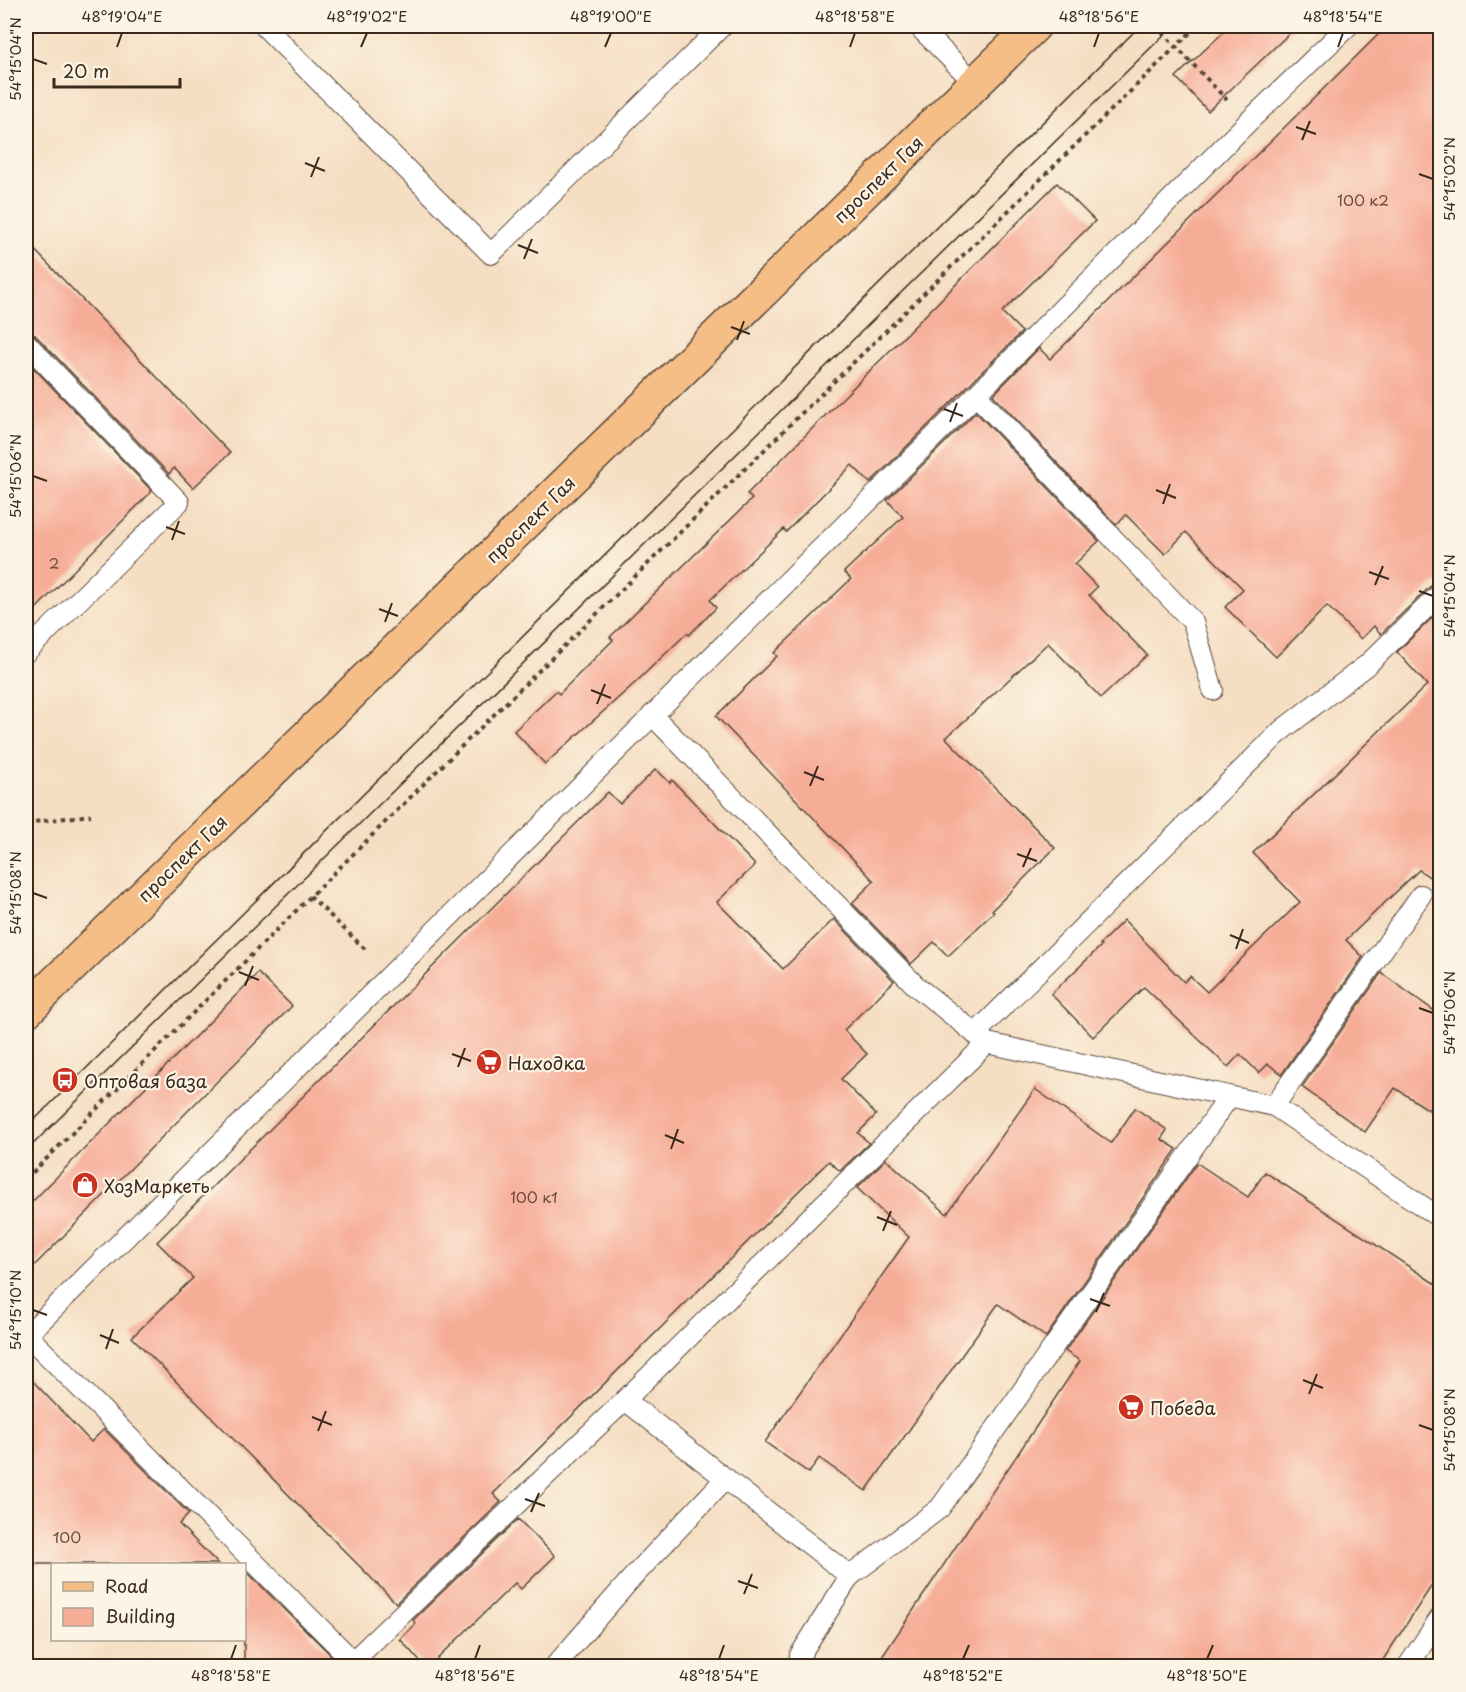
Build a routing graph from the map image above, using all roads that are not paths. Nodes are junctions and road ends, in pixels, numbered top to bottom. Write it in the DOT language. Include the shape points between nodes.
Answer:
graph roads {
  1 [pos="264,26"];
  2 [pos="722,26"];
  3 [pos="918,26"];
  4 [pos="1034,26"];
  5 [pos="1348,26"];
  6 [pos="976,84"];
  7 [pos="26,342"];
  8 [pos="976,395"];
  9 [pos="1440,594"];
  10 [pos="26,652"];
  11 [pos="1212,690"];
  12 [pos="652,715"];
  13 [pos="1421,895"];
  14 [pos="26,1011"];
  15 [pos="981,1038"];
  16 [pos="1229,1097"];
  17 [pos="1274,1106"];
  18 [pos="1440,1218"];
  19 [pos="26,1336"];
  20 [pos="626,1400"];
  21 [pos="726,1478"];
  22 [pos="850,1575"];
  23 [pos="1440,1618"];
  24 [pos="356,1664"];
  25 [pos="555,1666"];
  26 [pos="799,1666"];
  27 [pos="1408,1666"];
  1 -- 2 [label="lane" via="491,254"];
  3 -- 6 [label="lane"];
  4 -- 6 [label="main road, проспект Гая"];
  5 -- 8 [label="lane"];
  6 -- 14 [label="main road, проспект Гая"];
  7 -- 10 [label="lane" via="179,502"];
  8 -- 11 [label="lane" via="1193,622"];
  8 -- 12 [label="lane"];
  9 -- 15 [label="lane" via="1368,664 1282,730"];
  12 -- 15 [label="lane" via="916,986"];
  12 -- 19 [label="lane"];
  13 -- 17 [label="lane"];
  15 -- 16 [label="lane"];
  15 -- 20 [label="lane"];
  16 -- 17 [label="lane"];
  16 -- 22 [label="lane" via="940,1508"];
  17 -- 18 [label="lane"];
  19 -- 24 [label="lane"];
  20 -- 21 [label="lane"];
  20 -- 24 [label="lane"];
  21 -- 22 [label="lane"];
  21 -- 25 [label="lane"];
  22 -- 26 [label="lane" via="800,1655"];
  23 -- 27 [label="lane"];
}
